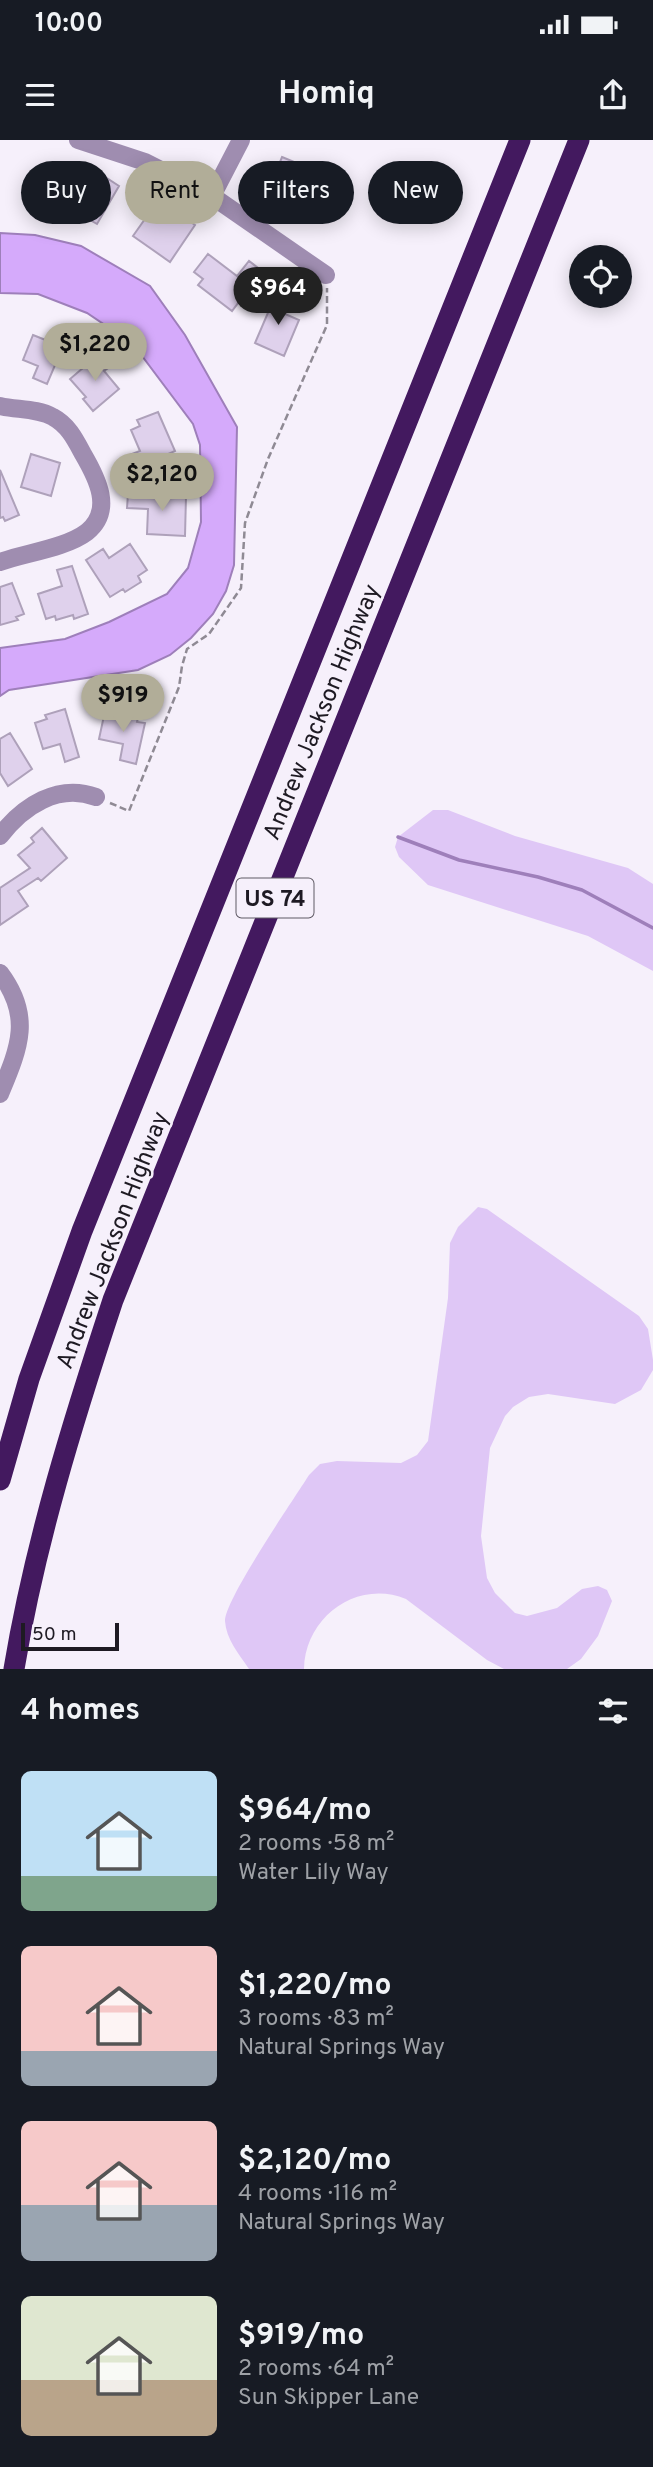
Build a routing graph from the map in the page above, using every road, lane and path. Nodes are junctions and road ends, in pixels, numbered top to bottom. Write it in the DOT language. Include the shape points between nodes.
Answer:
graph roads {
  1 [pos="78,140"];
  2 [pos="241,140"];
  3 [pos="520,140"];
  4 [pos="579,140"];
  5 [pos="142,161"];
  6 [pos="224,173"];
  7 [pos="224,204"];
  8 [pos="326,275"];
  9 [pos="0,406"];
  10 [pos="0,562"];
  11 [pos="96,797"];
  12 [pos="0,836"];
  13 [pos="0,973"];
  14 [pos="0,1094"];
  15 [pos="0,1480"];
  16 [pos="14,1669"];
  1 -- 5 [label="street"];
  2 -- 6 [label="street"];
  3 -- 15 [label="highway, Andrew Jackson Highway / US 74" via="82,1231 29,1379"];
  4 -- 16 [label="highway, Andrew Jackson Highway / US 74" via="113,1300 60,1468"];
  7 -- 8 [label="street"];
  8 -- 11 [label="path" via="327,325 268,458 245,523 241,588 209,634 187,649 179,687 129,811"];
  9 -- 10 [label="street" via="41,412 61,422 99,481 102,502 95,523 80,536"];
  11 -- 12 [label="street" via="75,792 53,795 26,809"];
  13 -- 14 [label="street" via="17,1005 21,1032"];
}
